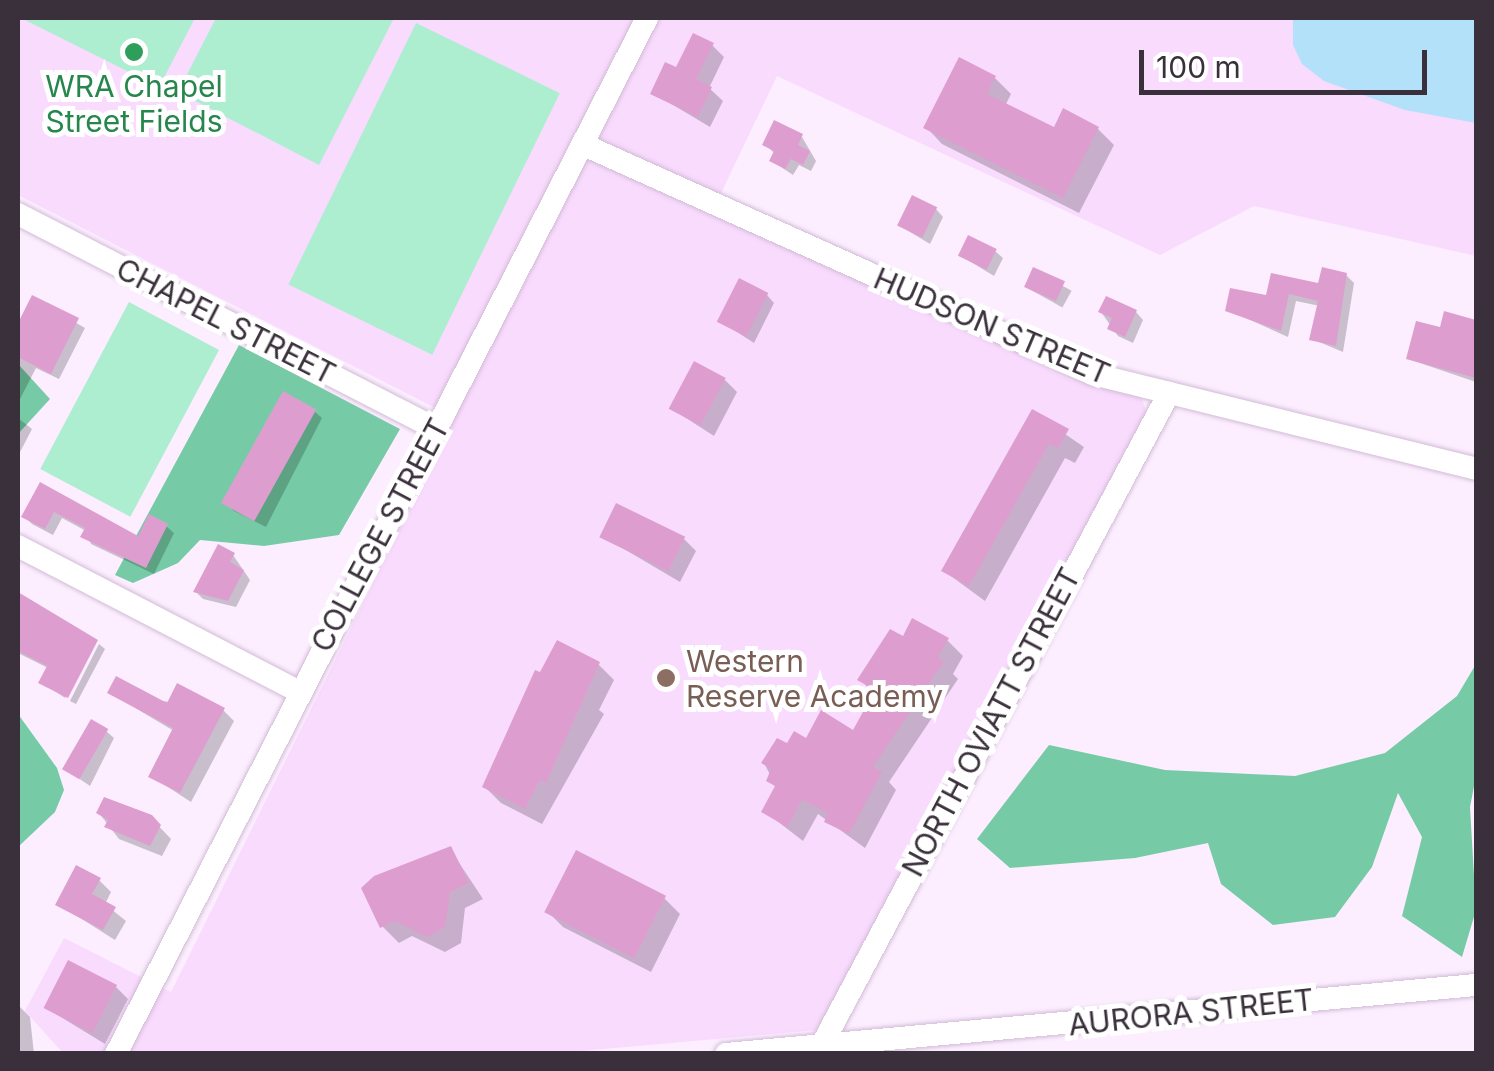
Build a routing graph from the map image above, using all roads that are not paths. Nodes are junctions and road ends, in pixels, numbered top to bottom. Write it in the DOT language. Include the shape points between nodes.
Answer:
graph roads {
  1 [pos="647,18"];
  2 [pos="584,145"];
  3 [pos="18,214"];
  4 [pos="1168,392"];
  5 [pos="436,428"];
  6 [pos="1476,469"];
  7 [pos="18,546"];
  8 [pos="298,691"];
  9 [pos="1476,985"];
  10 [pos="819,1051"];
  11 [pos="116,1054"];
  12 [pos="726,1054"];
  1 -- 2 [label="street, COLLEGE STREET"];
  2 -- 4 [label="street, HUDSON STREET" via="1093,374"];
  2 -- 5 [label="street, COLLEGE STREET"];
  3 -- 5 [label="street, CHAPEL STREET"];
  4 -- 6 [label="street, HUDSON STREET"];
  4 -- 10 [label="street, NORTH OVIATT STREET"];
  5 -- 8 [label="street, COLLEGE STREET"];
  7 -- 8 [label="street"];
  8 -- 11 [label="street, COLLEGE STREET"];
  9 -- 10 [label="street, AURORA STREET"];
  10 -- 12 [label="street, AURORA STREET"];
}
